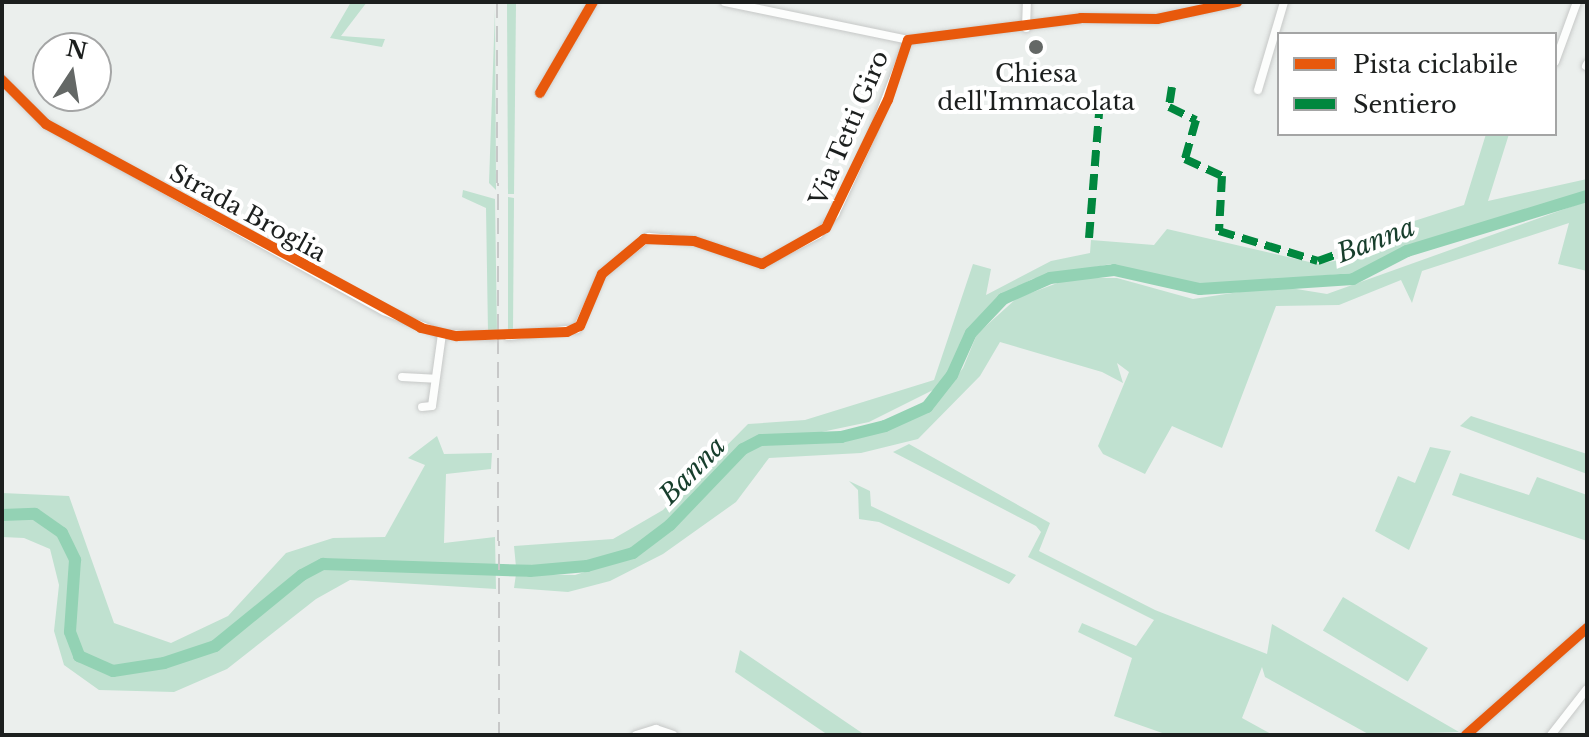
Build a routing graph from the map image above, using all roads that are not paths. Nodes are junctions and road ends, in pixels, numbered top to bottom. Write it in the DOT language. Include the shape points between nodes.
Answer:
graph roads {
  1 [pos="593,2"];
  2 [pos="725,2"];
  3 [pos="1027,2"];
  4 [pos="1237,2"];
  5 [pos="1284,2"];
  6 [pos="1577,2"];
  7 [pos="1026,28"];
  8 [pos="908,40"];
  9 [pos="1557,57"];
  10 [pos="2,80"];
  11 [pos="1258,90"];
  12 [pos="540,93"];
  13 [pos="442,334"];
  14 [pos="495,336"];
  15 [pos="508,336"];
  16 [pos="402,377"];
  17 [pos="435,379"];
  18 [pos="422,407"];
  19 [pos="1587,628"];
  20 [pos="1587,689"];
  21 [pos="636,735"];
  22 [pos="673,735"];
  23 [pos="1466,735"];
  24 [pos="1551,735"];
  1 -- 12 [label="street"];
  2 -- 8 [label="street"];
  3 -- 7 [label="street"];
  4 -- 7 [label="street, Via Tetti Giro" via="1165,18 1081,18"];
  5 -- 11 [label="street"];
  6 -- 9 [label="street"];
  7 -- 8 [label="street, Via Tetti Giro"];
  8 -- 15 [label="street, Via Tetti Giro" via="873,132 835,214 819,234 762,264 694,241 649,237 602,274 577,329"];
  10 -- 13 [label="street, Strada Broglia" via="46,124 384,311"];
  13 -- 14 [label="street, Strada Broglia"];
  13 -- 17 [label="street"];
  16 -- 17 [label="street"];
  17 -- 18 [label="street" via="432,406"];
  19 -- 23 [label="street"];
  20 -- 24 [label="street"];
  21 -- 22 [label="street" via="656,729"];
}
